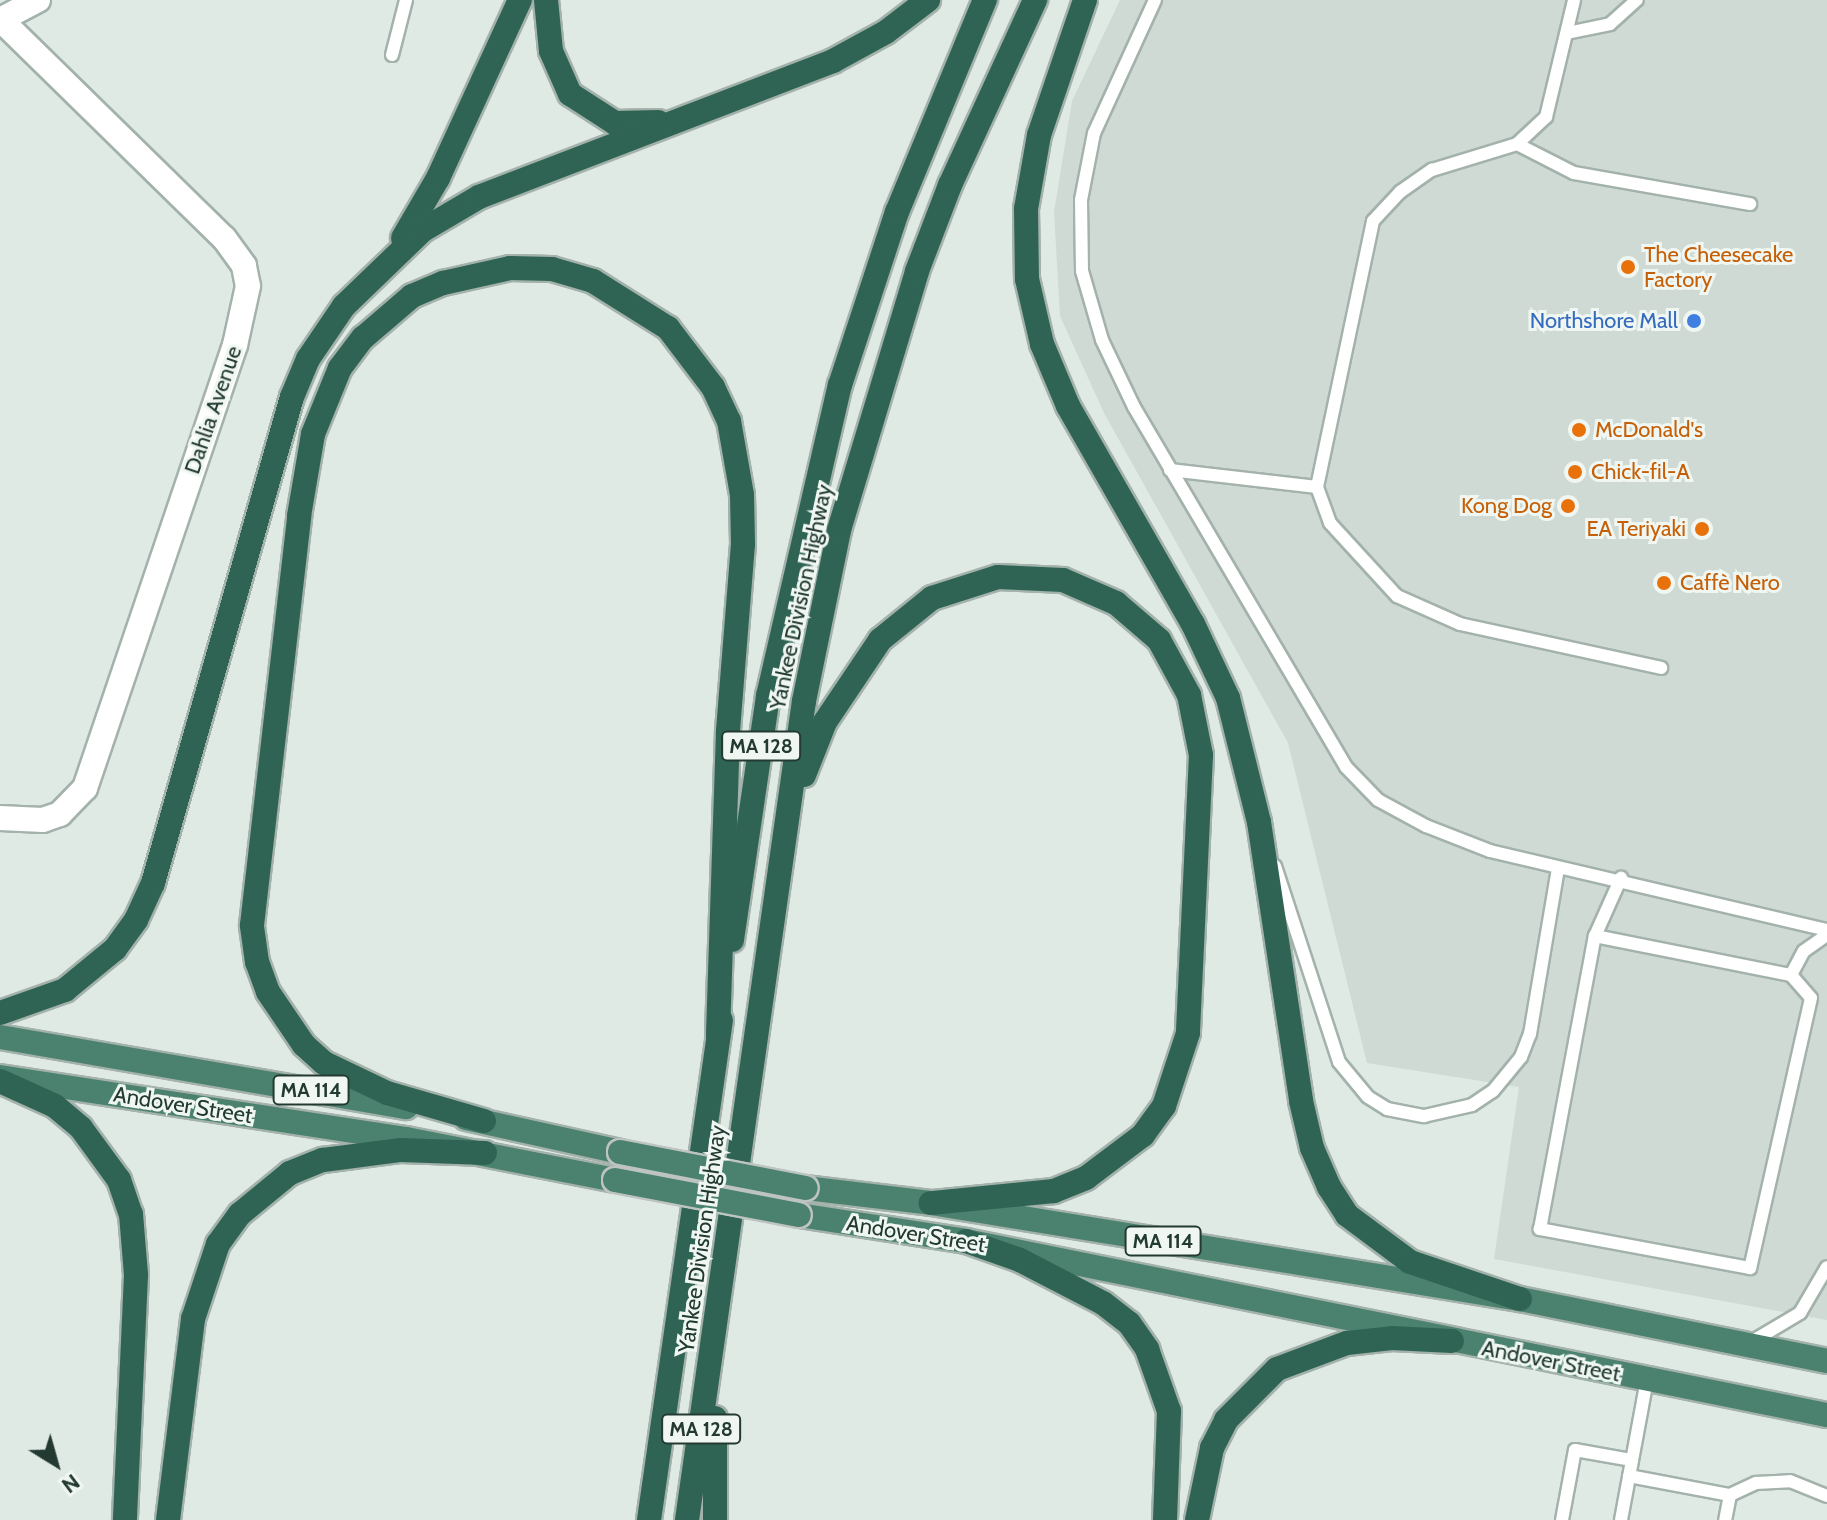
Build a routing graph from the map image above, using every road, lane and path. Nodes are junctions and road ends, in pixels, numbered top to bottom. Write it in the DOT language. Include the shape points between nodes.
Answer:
graph roads {
  1 [pos="38,0"];
  2 [pos="406,0"];
  3 [pos="520,0"];
  4 [pos="546,0"];
  5 [pos="928,0"];
  6 [pos="985,0"];
  7 [pos="1035,0"];
  8 [pos="1085,0"];
  9 [pos="1155,0"];
  10 [pos="1574,0"];
  11 [pos="1637,0"];
  12 [pos="0,19"];
  13 [pos="1567,33"];
  14 [pos="392,55"];
  15 [pos="688,119"];
  16 [pos="1517,144"];
  17 [pos="1750,204"];
  18 [pos="392,255"];
  19 [pos="1170,470"];
  20 [pos="1317,487"];
  21 [pos="1661,668"];
  22 [pos="0,818"];
  23 [pos="1259,822"];
  24 [pos="1558,868"];
  25 [pos="1621,878"];
  26 [pos="775,902"];
  27 [pos="1827,932"];
  28 [pos="1595,936"];
  29 [pos="1791,975"];
  30 [pos="0,1013"];
  31 [pos="718,1035"];
  32 [pos="0,1037"];
  33 [pos="0,1079"];
  34 [pos="484,1121"];
  35 [pos="485,1153"];
  36 [pos="931,1203"];
  37 [pos="966,1241"];
  38 [pos="1827,1267"];
  39 [pos="1520,1299"];
  40 [pos="714,1338"];
  41 [pos="1452,1341"];
  42 [pos="1739,1344"];
  43 [pos="1827,1361"];
  44 [pos="1647,1380"];
  45 [pos="1827,1415"];
  46 [pos="1632,1460"];
  47 [pos="1629,1476"];
  48 [pos="1730,1495"];
  49 [pos="1827,1496"];
  50 [pos="125,1520"];
  51 [pos="168,1520"];
  52 [pos="649,1520"];
  53 [pos="687,1520"];
  54 [pos="715,1520"];
  55 [pos="1165,1520"];
  56 [pos="1197,1520"];
  57 [pos="1562,1520"];
  58 [pos="1621,1520"];
  59 [pos="1725,1520"];
  1 -- 12 [label="street"];
  2 -- 14 [label="lane"];
  3 -- 18 [label="highway" via="426,202"];
  4 -- 15 [label="highway" via="545,26 559,73 570,94 590,111 615,123"];
  5 -- 15 [label="highway" via="859,49"];
  6 -- 31 [label="highway, Yankee Division Highway / MA 128" via="897,212 820,459 768,696"];
  7 -- 26 [label="highway, Yankee Division Highway / MA 128" via="950,185 862,442 809,674"];
  8 -- 23 [label="highway" via="1039,135 1026,209 1027,279 1042,344 1068,406 1193,624 1228,698"];
  9 -- 19 [label="lane" via="1094,133 1079,236 1082,271 1102,340"];
  10 -- 13 [label="lane"];
  11 -- 13 [label="lane" via="1610,24"];
  12 -- 22 [label="street, Dahlia Avenue" via="224,238 244,266 248,286 235,345 85,788 60,814 33,820"];
  13 -- 16 [label="lane" via="1546,117"];
  15 -- 18 [label="highway" via="479,197"];
  16 -- 17 [label="lane" via="1574,173"];
  16 -- 20 [label="lane" via="1432,170 1400,192 1373,221"];
  18 -- 30 [label="highway" via="326,331 292,397 153,883 136,920 115,949 65,990"];
  19 -- 20 [label="lane"];
  19 -- 24 [label="lane" via="1329,743 1359,784 1426,826 1490,851"];
  20 -- 21 [label="lane" via="1330,523 1397,596 1460,624"];
  23 -- 24 [label="lane" via="1339,1062 1368,1097 1407,1114 1448,1114 1472,1105 1493,1091 1521,1057 1530,1034"];
  23 -- 39 [label="highway" via="1301,1101 1312,1148 1329,1187 1347,1215 1410,1262"];
  24 -- 25 [label="lane"];
  25 -- 27 [label="lane"];
  25 -- 28 [label="lane"];
  26 -- 36 [label="highway" via="795,805 825,722 880,640 932,598 998,577 1063,580 1092,590 1140,621 1176,666 1189,695 1201,755 1188,1033 1164,1106 1143,1135 1086,1178 1041,1193"];
  26 -- 40 [label="highway, Yankee Division Highway / MA 128"];
  27 -- 29 [label="lane" via="1804,951"];
  28 -- 29 [label="lane"];
  28 -- 29 [label="lane" via="1540,1229 1750,1268 1811,998"];
  31 -- 34 [label="highway" via="728,732 743,544 742,495 729,421 713,387 668,328 593,281 552,269 510,268 443,283 412,296 363,338 340,368 313,434 252,925 268,992 304,1045 324,1063 387,1093"];
  31 -- 52 [label="highway, Yankee Division Highway / MA 128"];
  32 -- 34 [label="highway, Andover Street / MA 114"];
  33 -- 35 [label="highway, Andover Street / MA 114"];
  33 -- 50 [label="highway" via="55,1106 81,1128 119,1180 131,1214 136,1275"];
  34 -- 36 [label="highway, Andover Street / MA 114, bridge" via="806,1188"];
  35 -- 37 [label="highway, Andover Street / MA 114, bridge" via="799,1215"];
  35 -- 51 [label="highway" via="401,1150 323,1160 277,1181 240,1214 218,1244 193,1319"];
  36 -- 39 [label="highway, Andover Street / MA 114"];
  37 -- 41 [label="highway, Andover Street / MA 114"];
  37 -- 55 [label="highway" via="1020,1260 1103,1303 1129,1323 1147,1349 1169,1411"];
  38 -- 42 [label="lane" via="1793,1319"];
  39 -- 42 [label="highway, Andover Street / MA 114"];
  40 -- 53 [label="highway, Yankee Division Highway / MA 128"];
  40 -- 54 [label="highway"];
  41 -- 44 [label="highway, Andover Street / MA 114"];
  41 -- 56 [label="highway" via="1392,1338 1347,1343 1277,1369 1226,1420 1208,1460"];
  42 -- 43 [label="highway, Andover Street / MA 114"];
  44 -- 45 [label="highway, Andover Street / MA 114"];
  44 -- 46 [label="lane"];
  46 -- 47 [label="lane"];
  46 -- 57 [label="lane" via="1575,1450"];
  47 -- 48 [label="lane"];
  47 -- 58 [label="lane"];
  48 -- 49 [label="lane" via="1756,1483 1790,1481"];
  48 -- 59 [label="lane"];
}
